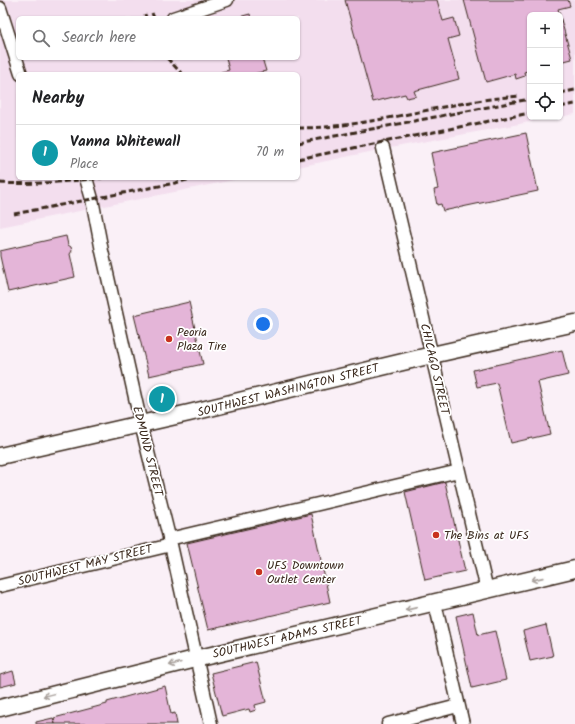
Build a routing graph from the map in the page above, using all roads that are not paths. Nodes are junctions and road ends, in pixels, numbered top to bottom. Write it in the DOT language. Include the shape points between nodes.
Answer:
graph roads {
  1 [pos="227,0"];
  2 [pos="213,2"];
  3 [pos="0,8"];
  4 [pos="179,16"];
  5 [pos="16,53"];
  6 [pos="18,60"];
  7 [pos="21,72"];
  8 [pos="383,148"];
  9 [pos="87,180"];
  10 [pos="575,323"];
  11 [pos="432,355"];
  12 [pos="141,424"];
  13 [pos="0,456"];
  14 [pos="459,471"];
  15 [pos="170,542"];
  16 [pos="575,570"];
  17 [pos="0,586"];
  18 [pos="487,590"];
  19 [pos="435,603"];
  20 [pos="195,659"];
  21 [pos="458,706"];
  22 [pos="0,708"];
  23 [pos="210,724"];
  24 [pos="388,724"];
  25 [pos="463,724"];
  1 -- 2 [label="street"];
  2 -- 4 [label="street"];
  3 -- 5 [label="street"];
  6 -- 7 [label="street"];
  8 -- 11 [label="street, CHICAGO STREET"];
  9 -- 12 [label="street, EDMUND STREET"];
  10 -- 11 [label="main road, SOUTHWEST WASHINGTON STREET"];
  11 -- 12 [label="main road, SOUTHWEST WASHINGTON STREET"];
  11 -- 14 [label="street, CHICAGO STREET"];
  12 -- 13 [label="main road, SOUTHWEST WASHINGTON STREET"];
  12 -- 15 [label="street, EDMUND STREET"];
  14 -- 15 [label="street, SOUTHWEST MAY STREET"];
  14 -- 18 [label="street, CHICAGO STREET"];
  15 -- 17 [label="street, SOUTHWEST MAY STREET"];
  15 -- 20 [label="street, EDMUND STREET"];
  16 -- 18 [label="main road, SOUTHWEST ADAMS STREET, one-way"];
  18 -- 19 [label="main road, SOUTHWEST ADAMS STREET"];
  19 -- 20 [label="main road, SOUTHWEST ADAMS STREET, one-way"];
  19 -- 21 [label="street"];
  20 -- 22 [label="main road, SOUTHWEST ADAMS STREET, one-way"];
  20 -- 23 [label="street, EDMUND STREET"];
  21 -- 24 [label="street"];
  21 -- 25 [label="street"];
}
